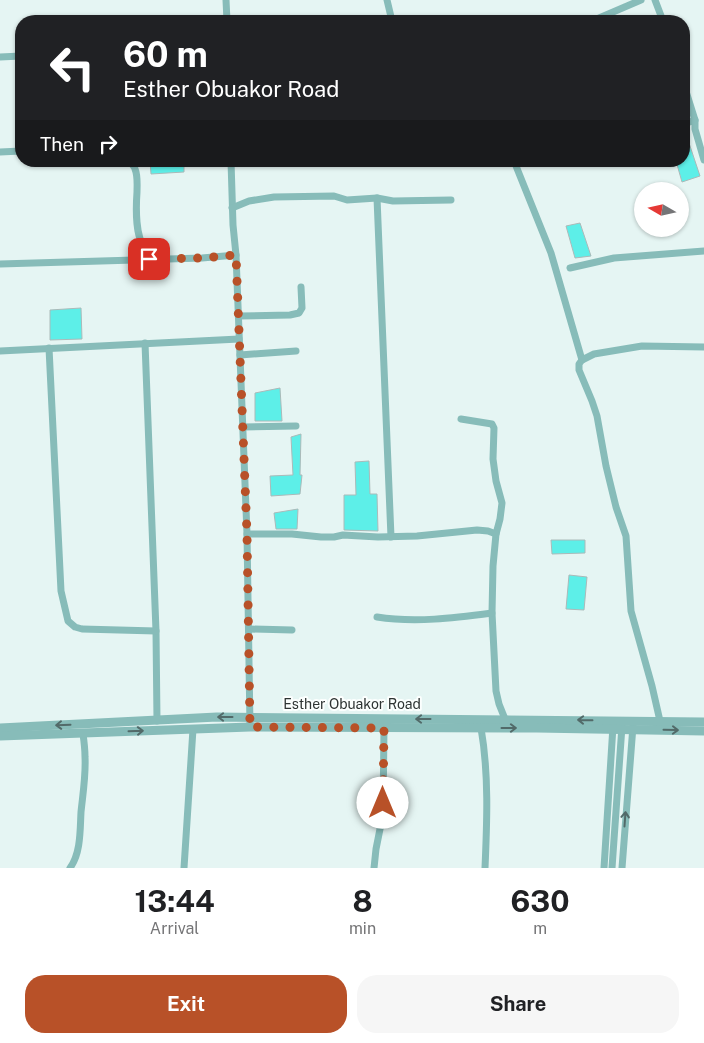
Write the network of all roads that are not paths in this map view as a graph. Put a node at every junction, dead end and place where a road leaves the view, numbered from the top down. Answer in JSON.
{"nodes":[{"id":1,"x":226,"y":0,"type":"edge"},
{"id":2,"x":386,"y":0,"type":"edge"},
{"id":3,"x":641,"y":0,"type":"edge"},
{"id":4,"x":655,"y":0,"type":"edge"},
{"id":5,"x":227,"y":15,"type":"edge"},
{"id":6,"x":390,"y":15,"type":"edge"},
{"id":7,"x":606,"y":15,"type":"edge"},
{"id":8,"x":661,"y":15,"type":"edge"},
{"id":9,"x":15,"y":56,"type":"edge"},
{"id":10,"x":0,"y":57,"type":"edge"},
{"id":11,"x":690,"y":104,"type":"edge"},
{"id":12,"x":695,"y":120,"type":"junction"},
{"id":13,"x":690,"y":122,"type":"edge"},
{"id":14,"x":15,"y":151,"type":"edge"},
{"id":15,"x":0,"y":152,"type":"edge"},
{"id":16,"x":704,"y":160,"type":"edge"},
{"id":17,"x":135,"y":167,"type":"edge"},
{"id":18,"x":231,"y":167,"type":"edge"},
{"id":19,"x":516,"y":167,"type":"edge"},
{"id":20,"x":377,"y":198,"type":"junction"},
{"id":21,"x":451,"y":200,"type":"dead end"},
{"id":22,"x":232,"y":208,"type":"junction"},
{"id":23,"x":704,"y":251,"type":"edge"},
{"id":24,"x":236,"y":255,"type":"junction"},
{"id":25,"x":166,"y":258,"type":"junction"},
{"id":26,"x":0,"y":264,"type":"edge"},
{"id":27,"x":570,"y":268,"type":"dead end"},
{"id":28,"x":301,"y":287,"type":"dead end"},
{"id":29,"x":239,"y":316,"type":"junction"},
{"id":30,"x":239,"y":339,"type":"junction"},
{"id":31,"x":145,"y":343,"type":"junction"},
{"id":32,"x":704,"y":347,"type":"edge"},
{"id":33,"x":49,"y":348,"type":"junction"},
{"id":34,"x":0,"y":351,"type":"edge"},
{"id":35,"x":296,"y":351,"type":"dead end"},
{"id":36,"x":240,"y":355,"type":"junction"},
{"id":37,"x":582,"y":360,"type":"junction"},
{"id":38,"x":461,"y":418,"type":"dead end"},
{"id":39,"x":296,"y":426,"type":"dead end"},
{"id":40,"x":243,"y":427,"type":"junction"},
{"id":41,"x":247,"y":534,"type":"junction"},
{"id":42,"x":496,"y":534,"type":"junction"},
{"id":43,"x":390,"y":537,"type":"junction"},
{"id":44,"x":492,"y":614,"type":"junction"},
{"id":45,"x":377,"y":617,"type":"dead end"},
{"id":46,"x":249,"y":629,"type":"junction"},
{"id":47,"x":292,"y":630,"type":"dead end"},
{"id":48,"x":156,"y":631,"type":"junction"},
{"id":49,"x":250,"y":718,"type":"junction"},
{"id":50,"x":505,"y":719,"type":"junction"},
{"id":51,"x":157,"y":720,"type":"junction"},
{"id":52,"x":660,"y":722,"type":"junction"},
{"id":53,"x":704,"y":722,"type":"edge"},
{"id":54,"x":613,"y":725,"type":"junction"},
{"id":55,"x":623,"y":725,"type":"junction"},
{"id":56,"x":633,"y":725,"type":"junction"},
{"id":57,"x":250,"y":727,"type":"junction"},
{"id":58,"x":0,"y":728,"type":"edge"},
{"id":59,"x":384,"y":728,"type":"junction"},
{"id":60,"x":481,"y":728,"type":"junction"},
{"id":61,"x":193,"y":729,"type":"junction"},
{"id":62,"x":704,"y":730,"type":"edge"},
{"id":63,"x":84,"y":734,"type":"junction"},
{"id":64,"x":0,"y":736,"type":"edge"},
{"id":65,"x":70,"y":868,"type":"edge"},
{"id":66,"x":184,"y":868,"type":"edge"},
{"id":67,"x":374,"y":868,"type":"edge"},
{"id":68,"x":486,"y":868,"type":"edge"},
{"id":69,"x":604,"y":868,"type":"edge"},
{"id":70,"x":612,"y":868,"type":"edge"},
{"id":71,"x":622,"y":868,"type":"edge"}],
"edges":[{"from":1,"to":5,"type":"street"},
{"from":2,"to":6,"type":"street"},
{"from":3,"to":7,"type":"street"},
{"from":4,"to":8,"type":"street"},
{"from":9,"to":10,"type":"street"},
{"from":11,"to":12,"type":"street"},
{"from":12,"to":13,"type":"street"},
{"from":12,"to":16,"type":"street"},
{"from":14,"to":15,"type":"street"},
{"from":17,"to":25,"type":"street"},
{"from":18,"to":22,"type":"street"},
{"from":19,"to":37,"type":"street"},
{"from":20,"to":21,"type":"street"},
{"from":20,"to":22,"type":"street"},
{"from":20,"to":43,"type":"street"},
{"from":22,"to":24,"type":"street"},
{"from":23,"to":27,"type":"street"},
{"from":24,"to":25,"type":"street"},
{"from":24,"to":29,"type":"street"},
{"from":25,"to":26,"type":"street"},
{"from":28,"to":29,"type":"street"},
{"from":29,"to":30,"type":"street"},
{"from":30,"to":31,"type":"street"},
{"from":30,"to":36,"type":"street"},
{"from":31,"to":33,"type":"street"},
{"from":31,"to":48,"type":"street"},
{"from":32,"to":37,"type":"street"},
{"from":33,"to":34,"type":"street"},
{"from":33,"to":48,"type":"street"},
{"from":35,"to":36,"type":"street"},
{"from":36,"to":40,"type":"street"},
{"from":37,"to":52,"type":"street"},
{"from":38,"to":42,"type":"street"},
{"from":39,"to":40,"type":"street"},
{"from":40,"to":41,"type":"street"},
{"from":41,"to":43,"type":"street"},
{"from":41,"to":46,"type":"street"},
{"from":42,"to":43,"type":"street"},
{"from":42,"to":44,"type":"street"},
{"from":44,"to":45,"type":"street"},
{"from":44,"to":50,"type":"street"},
{"from":46,"to":47,"type":"street"},
{"from":46,"to":49,"type":"street"},
{"from":48,"to":51,"type":"street"},
{"from":50,"to":49,"type":"street","name":"Esther Obuakor Road","one_way":true},
{"from":49,"to":51,"type":"street","name":"Esther Obuakor Road","one_way":true},
{"from":49,"to":57,"type":"street"},
{"from":54,"to":50,"type":"street","name":"Esther Obuakor Road","one_way":true},
{"from":51,"to":58,"type":"street","name":"Esther Obuakor Road","one_way":true},
{"from":52,"to":53,"type":"street","name":"Esther Obuakor Road"},
{"from":52,"to":56,"type":"street","name":"Esther Obuakor Road"},
{"from":54,"to":55,"type":"street","name":"Esther Obuakor Road"},
{"from":60,"to":54,"type":"street","name":"Esther Obuakor Road","one_way":true},
{"from":54,"to":69,"type":"street"},
{"from":55,"to":56,"type":"street","name":"Esther Obuakor Road"},
{"from":55,"to":70,"type":"street"},
{"from":56,"to":62,"type":"street","name":"Esther Obuakor Road","one_way":true},
{"from":71,"to":56,"type":"street","one_way":true},
{"from":57,"to":59,"type":"street","name":"Esther Obuakor Road"},
{"from":57,"to":61,"type":"street","name":"Esther Obuakor Road"},
{"from":59,"to":60,"type":"street","name":"Esther Obuakor Road"},
{"from":59,"to":67,"type":"street"},
{"from":60,"to":68,"type":"street"},
{"from":63,"to":61,"type":"street","name":"Esther Obuakor Road","one_way":true},
{"from":61,"to":66,"type":"street"},
{"from":63,"to":64,"type":"street","name":"Esther Obuakor Road"},
{"from":63,"to":65,"type":"street"}]}
